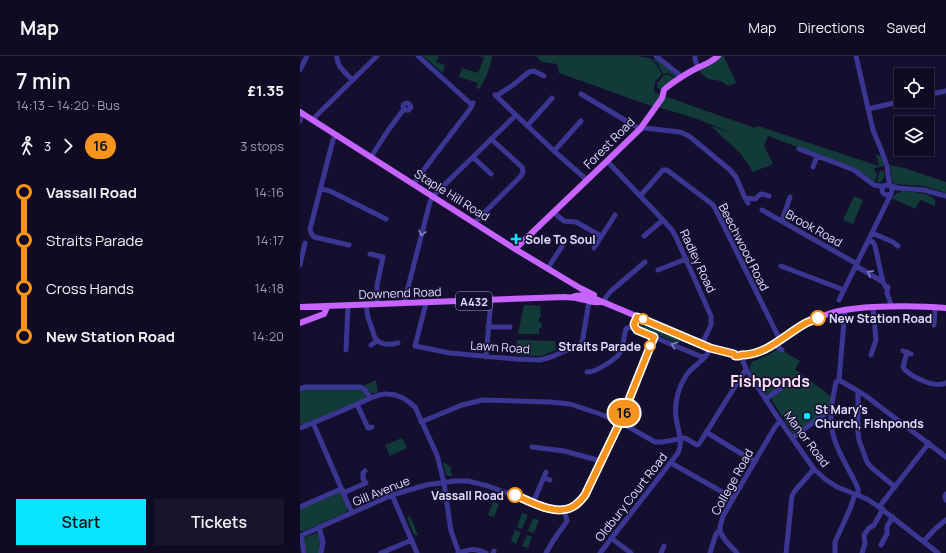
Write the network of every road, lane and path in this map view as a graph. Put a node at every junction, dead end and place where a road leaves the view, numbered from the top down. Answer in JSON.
{"nodes":[{"id":1,"x":307,"y":56,"type":"edge"},
{"id":2,"x":337,"y":56,"type":"edge"},
{"id":3,"x":377,"y":56,"type":"edge"},
{"id":4,"x":418,"y":56,"type":"edge"},
{"id":5,"x":656,"y":56,"type":"edge"},
{"id":6,"x":695,"y":56,"type":"edge"},
{"id":7,"x":718,"y":56,"type":"edge"},
{"id":8,"x":856,"y":56,"type":"edge"},
{"id":9,"x":698,"y":67,"type":"junction"},
{"id":10,"x":300,"y":70,"type":"edge"},
{"id":11,"x":544,"y":76,"type":"dead end"},
{"id":12,"x":682,"y":77,"type":"junction"},
{"id":13,"x":352,"y":80,"type":"junction"},
{"id":14,"x":946,"y":91,"type":"edge"},
{"id":15,"x":581,"y":94,"type":"dead end"},
{"id":16,"x":934,"y":94,"type":"edge"},
{"id":17,"x":552,"y":98,"type":"dead end"},
{"id":18,"x":894,"y":103,"type":"edge"},
{"id":19,"x":404,"y":109,"type":"dead end"},
{"id":20,"x":868,"y":109,"type":"junction"},
{"id":21,"x":301,"y":112,"type":"edge"},
{"id":22,"x":516,"y":115,"type":"junction"},
{"id":23,"x":312,"y":120,"type":"junction"},
{"id":24,"x":300,"y":121,"type":"edge"},
{"id":25,"x":581,"y":121,"type":"dead end"},
{"id":26,"x":527,"y":126,"type":"junction"},
{"id":27,"x":640,"y":129,"type":"junction"},
{"id":28,"x":336,"y":135,"type":"junction"},
{"id":29,"x":491,"y":139,"type":"junction"},
{"id":30,"x":799,"y":150,"type":"dead end"},
{"id":31,"x":554,"y":151,"type":"junction"},
{"id":32,"x":817,"y":156,"type":"junction"},
{"id":33,"x":370,"y":157,"type":"junction"},
{"id":34,"x":473,"y":157,"type":"junction"},
{"id":35,"x":607,"y":161,"type":"junction"},
{"id":36,"x":813,"y":167,"type":"dead end"},
{"id":37,"x":491,"y":174,"type":"dead end"},
{"id":38,"x":888,"y":174,"type":"junction"},
{"id":39,"x":864,"y":178,"type":"junction"},
{"id":40,"x":587,"y":180,"type":"junction"},
{"id":41,"x":413,"y":184,"type":"junction"},
{"id":42,"x":884,"y":186,"type":"junction"},
{"id":43,"x":320,"y":189,"type":"junction"},
{"id":44,"x":891,"y":189,"type":"junction"},
{"id":45,"x":883,"y":192,"type":"junction"},
{"id":46,"x":433,"y":196,"type":"junction"},
{"id":47,"x":640,"y":196,"type":"junction"},
{"id":48,"x":769,"y":196,"type":"dead end"},
{"id":49,"x":946,"y":196,"type":"edge"},
{"id":50,"x":790,"y":197,"type":"dead end"},
{"id":51,"x":883,"y":209,"type":"junction"},
{"id":52,"x":762,"y":210,"type":"dead end"},
{"id":53,"x":553,"y":212,"type":"junction"},
{"id":54,"x":615,"y":215,"type":"dead end"},
{"id":55,"x":386,"y":219,"type":"dead end"},
{"id":56,"x":663,"y":220,"type":"junction"},
{"id":57,"x":782,"y":221,"type":"junction"},
{"id":58,"x":474,"y":223,"type":"junction"},
{"id":59,"x":872,"y":233,"type":"junction"},
{"id":60,"x":601,"y":236,"type":"junction"},
{"id":61,"x":644,"y":236,"type":"dead end"},
{"id":62,"x":869,"y":240,"type":"junction"},
{"id":63,"x":305,"y":243,"type":"dead end"},
{"id":64,"x":564,"y":243,"type":"dead end"},
{"id":65,"x":349,"y":245,"type":"dead end"},
{"id":66,"x":898,"y":246,"type":"dead end"},
{"id":67,"x":515,"y":248,"type":"junction"},
{"id":68,"x":594,"y":248,"type":"dead end"},
{"id":69,"x":370,"y":254,"type":"dead end"},
{"id":70,"x":686,"y":259,"type":"junction"},
{"id":71,"x":645,"y":262,"type":"dead end"},
{"id":72,"x":300,"y":265,"type":"edge"},
{"id":73,"x":856,"y":265,"type":"junction"},
{"id":74,"x":781,"y":266,"type":"dead end"},
{"id":75,"x":548,"y":268,"type":"junction"},
{"id":76,"x":658,"y":270,"type":"dead end"},
{"id":77,"x":883,"y":282,"type":"junction"},
{"id":78,"x":580,"y":288,"type":"junction"},
{"id":79,"x":844,"y":290,"type":"junction"},
{"id":80,"x":588,"y":298,"type":"junction"},
{"id":81,"x":491,"y":300,"type":"junction"},
{"id":82,"x":839,"y":300,"type":"dead end"},
{"id":83,"x":602,"y":301,"type":"junction"},
{"id":84,"x":404,"y":303,"type":"junction"},
{"id":85,"x":426,"y":303,"type":"junction"},
{"id":86,"x":377,"y":304,"type":"junction"},
{"id":87,"x":366,"y":305,"type":"junction"},
{"id":88,"x":327,"y":306,"type":"junction"},
{"id":89,"x":348,"y":306,"type":"junction"},
{"id":90,"x":300,"y":307,"type":"edge"},
{"id":91,"x":873,"y":307,"type":"junction"},
{"id":92,"x":892,"y":307,"type":"junction"},
{"id":93,"x":935,"y":308,"type":"junction"},
{"id":94,"x":946,"y":308,"type":"edge"},
{"id":95,"x":845,"y":310,"type":"junction"},
{"id":96,"x":637,"y":317,"type":"junction"},
{"id":97,"x":300,"y":323,"type":"edge"},
{"id":98,"x":934,"y":325,"type":"dead end"},
{"id":99,"x":488,"y":327,"type":"junction"},
{"id":100,"x":510,"y":327,"type":"dead end"},
{"id":101,"x":635,"y":327,"type":"junction"},
{"id":102,"x":654,"y":337,"type":"junction"},
{"id":103,"x":377,"y":341,"type":"junction"},
{"id":104,"x":777,"y":342,"type":"junction"},
{"id":105,"x":702,"y":344,"type":"junction"},
{"id":106,"x":371,"y":345,"type":"dead end"},
{"id":107,"x":395,"y":346,"type":"dead end"},
{"id":108,"x":710,"y":348,"type":"junction"},
{"id":109,"x":346,"y":350,"type":"dead end"},
{"id":110,"x":782,"y":350,"type":"dead end"},
{"id":111,"x":907,"y":352,"type":"dead end"},
{"id":112,"x":694,"y":353,"type":"junction"},
{"id":113,"x":742,"y":355,"type":"junction"},
{"id":114,"x":870,"y":355,"type":"dead end"},
{"id":115,"x":706,"y":356,"type":"junction"},
{"id":116,"x":486,"y":357,"type":"junction"},
{"id":117,"x":696,"y":364,"type":"junction"},
{"id":118,"x":746,"y":369,"type":"junction"},
{"id":119,"x":587,"y":372,"type":"dead end"},
{"id":120,"x":839,"y":380,"type":"junction"},
{"id":121,"x":946,"y":383,"type":"edge"},
{"id":122,"x":300,"y":389,"type":"edge"},
{"id":123,"x":780,"y":389,"type":"dead end"},
{"id":124,"x":858,"y":391,"type":"junction"},
{"id":125,"x":370,"y":398,"type":"junction"},
{"id":126,"x":766,"y":399,"type":"junction"},
{"id":127,"x":357,"y":404,"type":"junction"},
{"id":128,"x":832,"y":409,"type":"junction"},
{"id":129,"x":780,"y":421,"type":"junction"},
{"id":130,"x":422,"y":422,"type":"junction"},
{"id":131,"x":620,"y":422,"type":"junction"},
{"id":132,"x":313,"y":423,"type":"junction"},
{"id":133,"x":300,"y":428,"type":"edge"},
{"id":134,"x":368,"y":428,"type":"dead end"},
{"id":135,"x":706,"y":432,"type":"junction"},
{"id":136,"x":792,"y":438,"type":"junction"},
{"id":137,"x":680,"y":439,"type":"junction"},
{"id":138,"x":929,"y":443,"type":"junction"},
{"id":139,"x":532,"y":447,"type":"dead end"},
{"id":140,"x":946,"y":457,"type":"edge"},
{"id":141,"x":601,"y":461,"type":"junction"},
{"id":142,"x":755,"y":462,"type":"junction"},
{"id":143,"x":670,"y":463,"type":"junction"},
{"id":144,"x":814,"y":469,"type":"junction"},
{"id":145,"x":365,"y":471,"type":"dead end"},
{"id":146,"x":550,"y":480,"type":"dead end"},
{"id":147,"x":444,"y":483,"type":"junction"},
{"id":148,"x":894,"y":487,"type":"junction"},
{"id":149,"x":342,"y":491,"type":"junction"},
{"id":150,"x":946,"y":494,"type":"edge"},
{"id":151,"x":392,"y":495,"type":"junction"},
{"id":152,"x":856,"y":495,"type":"junction"},
{"id":153,"x":733,"y":498,"type":"junction"},
{"id":154,"x":946,"y":500,"type":"edge"},
{"id":155,"x":533,"y":503,"type":"junction"},
{"id":156,"x":300,"y":507,"type":"edge"},
{"id":157,"x":881,"y":508,"type":"junction"},
{"id":158,"x":564,"y":510,"type":"junction"},
{"id":159,"x":352,"y":513,"type":"junction"},
{"id":160,"x":892,"y":517,"type":"junction"},
{"id":161,"x":946,"y":520,"type":"edge"},
{"id":162,"x":320,"y":527,"type":"junction"},
{"id":163,"x":720,"y":530,"type":"junction"},
{"id":164,"x":300,"y":536,"type":"edge"},
{"id":165,"x":611,"y":538,"type":"junction"},
{"id":166,"x":412,"y":540,"type":"junction"},
{"id":167,"x":924,"y":541,"type":"junction"},
{"id":168,"x":881,"y":545,"type":"dead end"},
{"id":169,"x":664,"y":546,"type":"dead end"},
{"id":170,"x":461,"y":552,"type":"edge"},
{"id":171,"x":304,"y":553,"type":"edge"},
{"id":172,"x":321,"y":553,"type":"edge"},
{"id":173,"x":381,"y":553,"type":"edge"},
{"id":174,"x":418,"y":553,"type":"edge"},
{"id":175,"x":486,"y":553,"type":"edge"},
{"id":176,"x":546,"y":553,"type":"edge"},
{"id":177,"x":600,"y":553,"type":"edge"},
{"id":178,"x":631,"y":553,"type":"edge"},
{"id":179,"x":661,"y":553,"type":"edge"},
{"id":180,"x":710,"y":553,"type":"edge"},
{"id":181,"x":737,"y":553,"type":"edge"},
{"id":182,"x":786,"y":553,"type":"edge"},
{"id":183,"x":835,"y":553,"type":"edge"},
{"id":184,"x":862,"y":553,"type":"edge"},
{"id":185,"x":938,"y":553,"type":"edge"}],
"edges":[{"from":1,"to":10,"type":"street"},
{"from":2,"to":13,"type":"street"},
{"from":3,"to":13,"type":"street"},
{"from":4,"to":41,"type":"street"},
{"from":5,"to":12,"type":"street"},
{"from":6,"to":9,"type":"street"},
{"from":7,"to":9,"type":"main road","name":"Forest Road"},
{"from":8,"to":20,"type":"street"},
{"from":9,"to":12,"type":"main road","name":"Forest Road"},
{"from":11,"to":22,"type":"street"},
{"from":12,"to":27,"type":"main road","name":"Forest Road"},
{"from":13,"to":23,"type":"street"},
{"from":14,"to":16,"type":"street"},
{"from":15,"to":27,"type":"street"},
{"from":17,"to":26,"type":"street"},
{"from":18,"to":20,"type":"street"},
{"from":19,"to":33,"type":"street"},
{"from":20,"to":38,"type":"street"},
{"from":21,"to":23,"type":"main road","name":"Staple Hill Road"},
{"from":21,"to":24,"type":"street"},
{"from":22,"to":26,"type":"street"},
{"from":22,"to":29,"type":"street"},
{"from":23,"to":28,"type":"main road","name":"Staple Hill Road"},
{"from":25,"to":31,"type":"street"},
{"from":26,"to":31,"type":"street"},
{"from":27,"to":35,"type":"main road","name":"Forest Road"},
{"from":27,"to":48,"type":"street"},
{"from":28,"to":33,"type":"main road","name":"Staple Hill Road"},
{"from":28,"to":43,"type":"street"},
{"from":29,"to":34,"type":"street"},
{"from":29,"to":58,"type":"street"},
{"from":30,"to":32,"type":"street"},
{"from":31,"to":40,"type":"street"},
{"from":32,"to":36,"type":"street"},
{"from":32,"to":39,"type":"street"},
{"from":33,"to":41,"type":"main road","name":"Staple Hill Road"},
{"from":34,"to":37,"type":"street"},
{"from":34,"to":46,"type":"street"},
{"from":35,"to":40,"type":"main road","name":"Forest Road"},
{"from":35,"to":47,"type":"street","name":"Radley Road"},
{"from":38,"to":42,"type":"street"},
{"from":38,"to":44,"type":"street"},
{"from":39,"to":42,"type":"street"},
{"from":39,"to":45,"type":"street"},
{"from":40,"to":53,"type":"main road","name":"Forest Road"},
{"from":41,"to":46,"type":"main road","name":"Staple Hill Road"},
{"from":42,"to":44,"type":"street"},
{"from":42,"to":45,"type":"street"},
{"from":43,"to":55,"type":"street"},
{"from":43,"to":65,"type":"street"},
{"from":44,"to":45,"type":"street"},
{"from":44,"to":49,"type":"street"},
{"from":44,"to":51,"type":"street"},
{"from":45,"to":51,"type":"street"},
{"from":46,"to":58,"type":"main road","name":"Staple Hill Road"},
{"from":46,"to":84,"type":"street","one_way":true},
{"from":47,"to":56,"type":"street","name":"Radley Road"},
{"from":47,"to":104,"type":"street","name":"Beechwood Road"},
{"from":50,"to":57,"type":"street"},
{"from":51,"to":59,"type":"street"},
{"from":52,"to":57,"type":"street","name":"Brook Road"},
{"from":53,"to":60,"type":"street"},
{"from":53,"to":67,"type":"main road","name":"Forest Road"},
{"from":54,"to":60,"type":"street"},
{"from":56,"to":61,"type":"street"},
{"from":56,"to":70,"type":"street","name":"Radley Road"},
{"from":57,"to":73,"type":"street","name":"Brook Road"},
{"from":58,"to":67,"type":"main road","name":"Staple Hill Road"},
{"from":59,"to":62,"type":"street"},
{"from":59,"to":66,"type":"street"},
{"from":60,"to":68,"type":"street"},
{"from":62,"to":73,"type":"street"},
{"from":62,"to":77,"type":"street"},
{"from":63,"to":72,"type":"street"},
{"from":64,"to":75,"type":"street"},
{"from":67,"to":75,"type":"main road","name":"Staple Hill Road"},
{"from":69,"to":86,"type":"street"},
{"from":70,"to":76,"type":"street"},
{"from":70,"to":105,"type":"street","name":"Radley Road"},
{"from":71,"to":83,"type":"street"},
{"from":77,"to":73,"type":"street","name":"Brook Road","one_way":true},
{"from":73,"to":79,"type":"street"},
{"from":74,"to":79,"type":"street"},
{"from":75,"to":78,"type":"main road","name":"Staple Hill Road"},
{"from":77,"to":92,"type":"street"},
{"from":78,"to":80,"type":"main road","name":"Staple Hill Road"},
{"from":78,"to":83,"type":"main road","name":"Staple Hill Road"},
{"from":79,"to":82,"type":"street"},
{"from":80,"to":81,"type":"main road","name":"Downend Road","number":"A432"},
{"from":80,"to":83,"type":"main road","number":"A432"},
{"from":80,"to":116,"type":"street","name":"Lawn Road"},
{"from":81,"to":85,"type":"main road","name":"Downend Road","number":"A432"},
{"from":81,"to":99,"type":"street"},
{"from":83,"to":96,"type":"main road","number":"A432"},
{"from":84,"to":85,"type":"main road","name":"Downend Road","number":"A432"},
{"from":84,"to":86,"type":"main road","name":"Downend Road","number":"A432"},
{"from":85,"to":116,"type":"street","name":"Lawn Road"},
{"from":86,"to":87,"type":"main road","name":"Downend Road","number":"A432"},
{"from":87,"to":89,"type":"main road","name":"Downend Road","number":"A432"},
{"from":87,"to":103,"type":"street"},
{"from":88,"to":89,"type":"main road","name":"Downend Road","number":"A432"},
{"from":88,"to":90,"type":"main road","name":"Downend Road","number":"A432"},
{"from":88,"to":97,"type":"main road"},
{"from":89,"to":109,"type":"street"},
{"from":91,"to":92,"type":"main road","number":"A432"},
{"from":91,"to":95,"type":"main road","number":"A432"},
{"from":91,"to":114,"type":"street"},
{"from":92,"to":93,"type":"main road","number":"A432"},
{"from":93,"to":94,"type":"main road","number":"A432"},
{"from":93,"to":98,"type":"street"},
{"from":95,"to":104,"type":"main road","number":"A432"},
{"from":95,"to":120,"type":"street"},
{"from":96,"to":101,"type":"street"},
{"from":96,"to":105,"type":"main road","number":"A432"},
{"from":99,"to":100,"type":"street"},
{"from":99,"to":116,"type":"street"},
{"from":101,"to":102,"type":"street"},
{"from":101,"to":119,"type":"street"},
{"from":112,"to":102,"type":"street","one_way":true},
{"from":102,"to":131,"type":"street"},
{"from":103,"to":106,"type":"street"},
{"from":103,"to":107,"type":"street"},
{"from":104,"to":110,"type":"street"},
{"from":104,"to":113,"type":"main road","number":"A432"},
{"from":105,"to":108,"type":"main road","number":"A432"},
{"from":108,"to":113,"type":"main road","number":"A432"},
{"from":108,"to":115,"type":"street"},
{"from":111,"to":121,"type":"street"},
{"from":112,"to":115,"type":"street"},
{"from":112,"to":117,"type":"street"},
{"from":113,"to":118,"type":"street","name":"Manor Road"},
{"from":115,"to":117,"type":"street","name":"Oldbury Court Road"},
{"from":117,"to":137,"type":"street","name":"Oldbury Court Road"},
{"from":118,"to":126,"type":"street","name":"Manor Road"},
{"from":118,"to":135,"type":"street"},
{"from":120,"to":124,"type":"street"},
{"from":120,"to":128,"type":"street"},
{"from":122,"to":125,"type":"street"},
{"from":123,"to":126,"type":"street"},
{"from":124,"to":138,"type":"street"},
{"from":124,"to":148,"type":"street"},
{"from":125,"to":127,"type":"street"},
{"from":125,"to":130,"type":"street"},
{"from":126,"to":129,"type":"street","name":"Manor Road"},
{"from":127,"to":132,"type":"street"},
{"from":127,"to":134,"type":"street"},
{"from":128,"to":136,"type":"street"},
{"from":128,"to":152,"type":"street"},
{"from":129,"to":136,"type":"street","name":"Manor Road"},
{"from":129,"to":142,"type":"street","name":"College Road"},
{"from":130,"to":131,"type":"street"},
{"from":130,"to":147,"type":"street"},
{"from":131,"to":137,"type":"street"},
{"from":131,"to":141,"type":"street"},
{"from":132,"to":133,"type":"street"},
{"from":132,"to":149,"type":"street"},
{"from":135,"to":137,"type":"street"},
{"from":135,"to":142,"type":"street"},
{"from":136,"to":144,"type":"street","name":"Manor Road"},
{"from":137,"to":143,"type":"street","name":"Oldbury Court Road"},
{"from":138,"to":140,"type":"street"},
{"from":138,"to":148,"type":"street"},
{"from":139,"to":141,"type":"street"},
{"from":141,"to":158,"type":"street"},
{"from":142,"to":153,"type":"street","name":"College Road"},
{"from":143,"to":153,"type":"street"},
{"from":143,"to":165,"type":"street","name":"Oldbury Court Road"},
{"from":144,"to":152,"type":"street","name":"Manor Road"},
{"from":144,"to":182,"type":"street"},
{"from":145,"to":149,"type":"street"},
{"from":146,"to":155,"type":"street"},
{"from":147,"to":151,"type":"street","name":"Gill Avenue"},
{"from":147,"to":155,"type":"street","name":"Gill Avenue"},
{"from":147,"to":170,"type":"street"},
{"from":148,"to":157,"type":"street"},
{"from":149,"to":156,"type":"street"},
{"from":149,"to":159,"type":"street"},
{"from":150,"to":154,"type":"street"},
{"from":151,"to":159,"type":"street","name":"Gill Avenue"},
{"from":151,"to":166,"type":"street"},
{"from":152,"to":157,"type":"street","name":"Manor Road"},
{"from":152,"to":183,"type":"street"},
{"from":153,"to":163,"type":"street","name":"College Road"},
{"from":155,"to":158,"type":"street","name":"Gill Avenue"},
{"from":157,"to":160,"type":"street","name":"Manor Road"},
{"from":157,"to":184,"type":"street"},
{"from":158,"to":176,"type":"street"},
{"from":159,"to":162,"type":"street","name":"Gill Avenue"},
{"from":160,"to":167,"type":"street","name":"Manor Road"},
{"from":160,"to":168,"type":"street"},
{"from":161,"to":167,"type":"street"},
{"from":162,"to":164,"type":"street","name":"Gill Avenue"},
{"from":162,"to":172,"type":"street"},
{"from":163,"to":180,"type":"street"},
{"from":163,"to":181,"type":"street","name":"College Road"},
{"from":164,"to":171,"type":"street"},
{"from":165,"to":177,"type":"street","name":"Oldbury Court Road"},
{"from":165,"to":178,"type":"street"},
{"from":166,"to":173,"type":"street"},
{"from":166,"to":174,"type":"street"},
{"from":167,"to":185,"type":"street","name":"Manor Road"},
{"from":169,"to":179,"type":"street"},
{"from":170,"to":175,"type":"street"}]}
